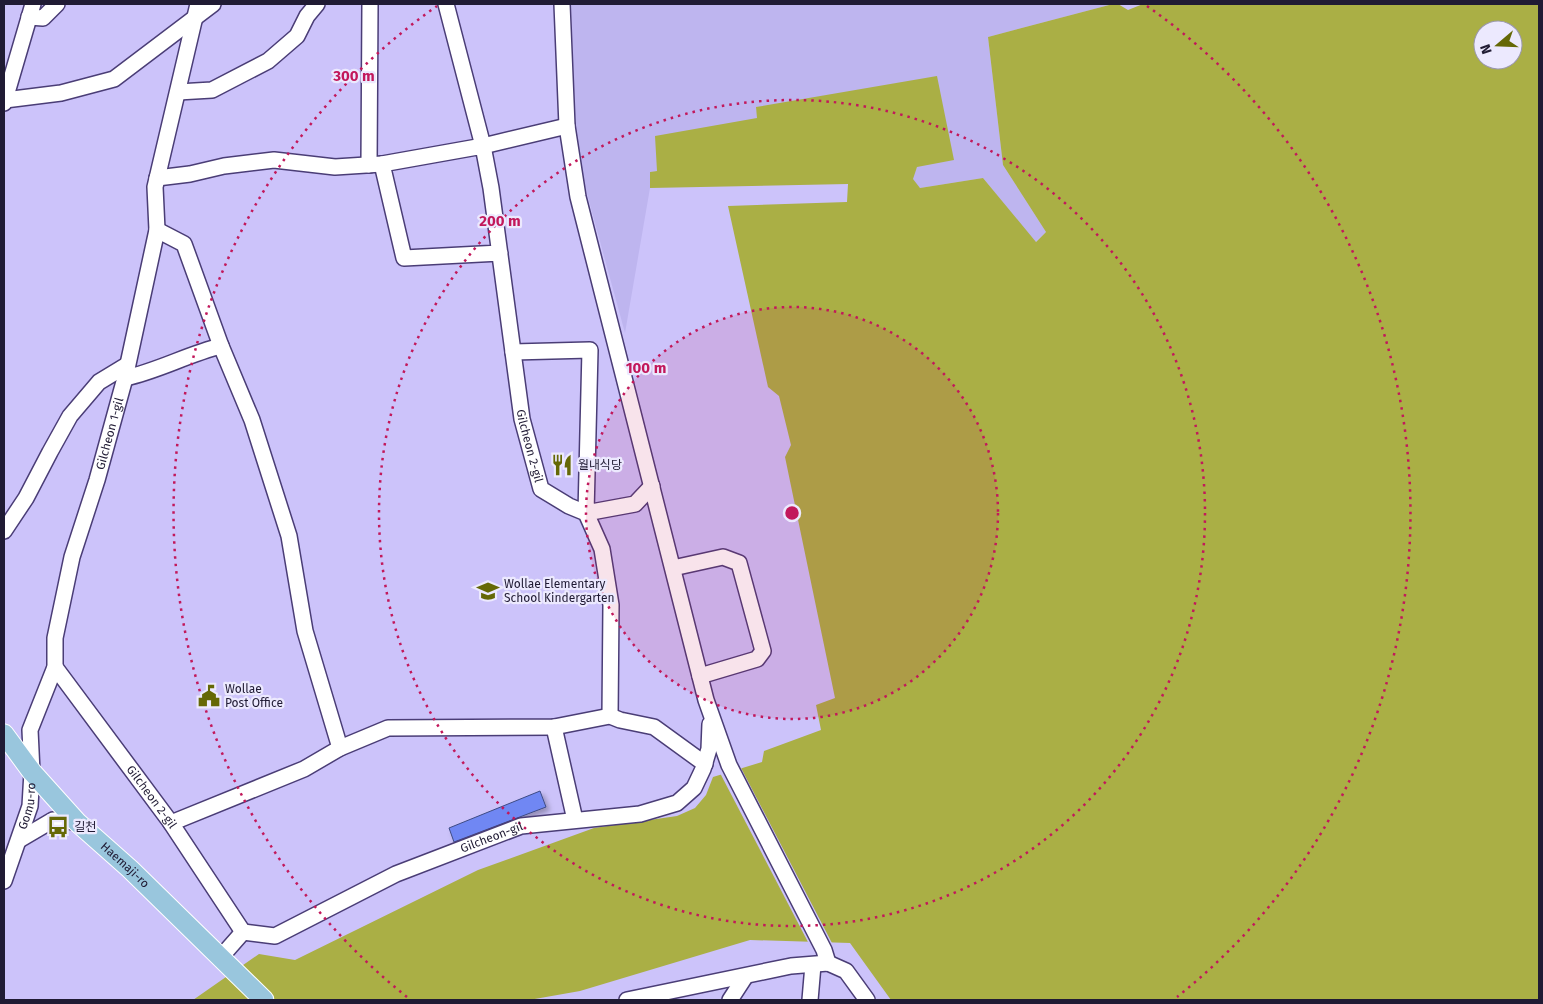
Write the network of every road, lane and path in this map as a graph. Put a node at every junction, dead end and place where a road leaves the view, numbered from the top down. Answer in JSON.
{"nodes":[{"id":1,"x":58,"y":4,"type":"edge"},
{"id":2,"x":198,"y":4,"type":"edge"},
{"id":3,"x":213,"y":4,"type":"edge"},
{"id":4,"x":318,"y":4,"type":"edge"},
{"id":5,"x":370,"y":4,"type":"edge"},
{"id":6,"x":446,"y":4,"type":"edge"},
{"id":7,"x":562,"y":4,"type":"edge"},
{"id":8,"x":31,"y":10,"type":"edge"},
{"id":9,"x":193,"y":21,"type":"junction"},
{"id":10,"x":178,"y":92,"type":"junction"},
{"id":11,"x":4,"y":102,"type":"edge"},
{"id":12,"x":567,"y":126,"type":"junction"},
{"id":13,"x":483,"y":146,"type":"junction"},
{"id":14,"x":375,"y":165,"type":"junction"},
{"id":15,"x":157,"y":178,"type":"junction"},
{"id":16,"x":158,"y":230,"type":"junction"},
{"id":17,"x":500,"y":253,"type":"junction"},
{"id":18,"x":221,"y":346,"type":"junction"},
{"id":19,"x":513,"y":352,"type":"junction"},
{"id":20,"x":126,"y":372,"type":"junction"},
{"id":21,"x":652,"y":486,"type":"junction"},
{"id":22,"x":586,"y":513,"type":"junction"},
{"id":23,"x":4,"y":531,"type":"edge"},
{"id":24,"x":673,"y":568,"type":"junction"},
{"id":25,"x":54,"y":667,"type":"junction"},
{"id":26,"x":700,"y":676,"type":"junction"},
{"id":27,"x":706,"y":700,"type":"junction"},
{"id":28,"x":610,"y":716,"type":"junction"},
{"id":29,"x":554,"y":727,"type":"junction"},
{"id":30,"x":4,"y":734,"type":"edge"},
{"id":31,"x":340,"y":748,"type":"junction"},
{"id":32,"x":704,"y":764,"type":"junction"},
{"id":33,"x":32,"y":772,"type":"junction"},
{"id":34,"x":575,"y":820,"type":"junction"},
{"id":35,"x":77,"y":822,"type":"junction"},
{"id":36,"x":171,"y":824,"type":"junction"},
{"id":37,"x":19,"y":840,"type":"junction"},
{"id":38,"x":4,"y":881,"type":"edge"},
{"id":39,"x":243,"y":932,"type":"junction"},
{"id":40,"x":822,"y":959,"type":"junction"},
{"id":41,"x":226,"y":963,"type":"junction"},
{"id":42,"x":745,"y":977,"type":"junction"},
{"id":43,"x":264,"y":1000,"type":"edge"},
{"id":44,"x":627,"y":1000,"type":"edge"},
{"id":45,"x":730,"y":1000,"type":"edge"},
{"id":46,"x":810,"y":1000,"type":"edge"},
{"id":47,"x":867,"y":1000,"type":"edge"}],
"edges":[{"from":1,"to":8,"type":"street"},
{"from":2,"to":9,"type":"street","name":"Gilcheon 1-gil"},
{"from":3,"to":9,"type":"street"},
{"from":4,"to":10,"type":"street"},
{"from":5,"to":14,"type":"street"},
{"from":6,"to":13,"type":"street","name":"Gilcheon 2-gil"},
{"from":7,"to":12,"type":"street"},
{"from":8,"to":11,"type":"street"},
{"from":9,"to":10,"type":"street","name":"Gilcheon 1-gil"},
{"from":9,"to":11,"type":"street"},
{"from":10,"to":15,"type":"street","name":"Gilcheon 1-gil"},
{"from":12,"to":13,"type":"street"},
{"from":12,"to":21,"type":"street"},
{"from":13,"to":14,"type":"street"},
{"from":13,"to":17,"type":"street","name":"Gilcheon 2-gil"},
{"from":14,"to":15,"type":"street"},
{"from":14,"to":17,"type":"street"},
{"from":15,"to":16,"type":"street","name":"Gilcheon 1-gil"},
{"from":16,"to":18,"type":"street"},
{"from":16,"to":20,"type":"street","name":"Gilcheon 1-gil"},
{"from":17,"to":19,"type":"street","name":"Gilcheon 2-gil"},
{"from":18,"to":20,"type":"street"},
{"from":18,"to":31,"type":"street"},
{"from":19,"to":22,"type":"street","name":"Gilcheon 2-gil"},
{"from":19,"to":22,"type":"street"},
{"from":20,"to":23,"type":"street"},
{"from":20,"to":25,"type":"street","name":"Gilcheon 1-gil"},
{"from":21,"to":22,"type":"street"},
{"from":21,"to":24,"type":"street"},
{"from":22,"to":28,"type":"street"},
{"from":24,"to":26,"type":"street"},
{"from":24,"to":26,"type":"street"},
{"from":25,"to":33,"type":"street","name":"Gilcheon 1-gil"},
{"from":25,"to":36,"type":"street","name":"Gilcheon 2-gil"},
{"from":26,"to":27,"type":"street"},
{"from":27,"to":32,"type":"street","name":"Gilcheon-gil"},
{"from":27,"to":40,"type":"street"},
{"from":28,"to":29,"type":"street"},
{"from":28,"to":32,"type":"street"},
{"from":29,"to":31,"type":"street"},
{"from":29,"to":34,"type":"street"},
{"from":30,"to":33,"type":"main road","name":"Haemaji-ro"},
{"from":31,"to":36,"type":"street"},
{"from":32,"to":34,"type":"street","name":"Gilcheon-gil"},
{"from":33,"to":35,"type":"main road","name":"Haemaji-ro"},
{"from":33,"to":37,"type":"street","name":"Gomu-ro"},
{"from":34,"to":39,"type":"street","name":"Gilcheon-gil"},
{"from":35,"to":37,"type":"street"},
{"from":35,"to":41,"type":"main road","name":"Haemaji-ro"},
{"from":36,"to":39,"type":"street","name":"Gilcheon 2-gil"},
{"from":37,"to":38,"type":"street","name":"Gomu-ro"},
{"from":39,"to":41,"type":"street"},
{"from":40,"to":42,"type":"street"},
{"from":40,"to":46,"type":"street"},
{"from":40,"to":47,"type":"street"},
{"from":41,"to":43,"type":"main road","name":"Haemaji-ro"},
{"from":42,"to":44,"type":"street"},
{"from":42,"to":45,"type":"street"}]}
